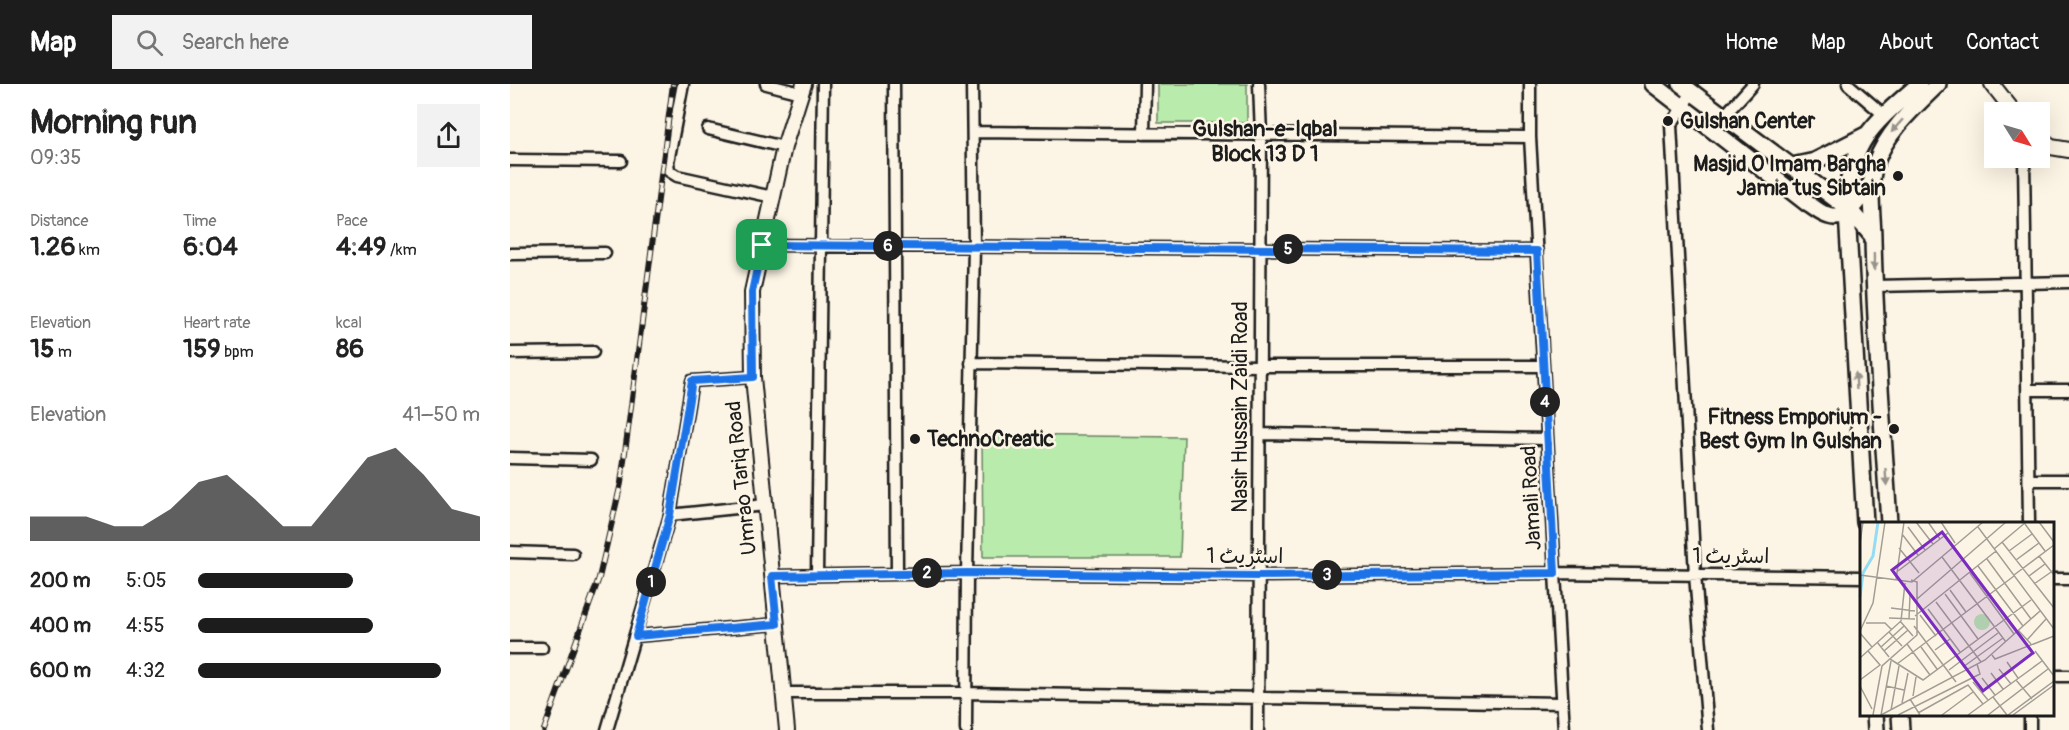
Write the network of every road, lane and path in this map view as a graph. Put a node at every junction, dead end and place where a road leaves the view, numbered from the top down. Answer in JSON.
{"nodes":[{"id":1,"x":683,"y":84,"type":"edge"},
{"id":2,"x":766,"y":84,"type":"edge"},
{"id":3,"x":823,"y":84,"type":"edge"},
{"id":4,"x":894,"y":84,"type":"edge"},
{"id":5,"x":972,"y":84,"type":"edge"},
{"id":6,"x":1145,"y":84,"type":"edge"},
{"id":7,"x":1259,"y":84,"type":"edge"},
{"id":8,"x":1530,"y":84,"type":"edge"},
{"id":9,"x":1653,"y":84,"type":"edge"},
{"id":10,"x":1753,"y":84,"type":"edge"},
{"id":11,"x":1848,"y":84,"type":"edge"},
{"id":12,"x":1919,"y":84,"type":"edge"},
{"id":13,"x":1938,"y":84,"type":"edge"},
{"id":14,"x":1992,"y":84,"type":"edge"},
{"id":15,"x":1686,"y":88,"type":"edge"},
{"id":16,"x":802,"y":89,"type":"edge"},
{"id":17,"x":2006,"y":102,"type":"edge"},
{"id":18,"x":1683,"y":107,"type":"junction"},
{"id":19,"x":1884,"y":115,"type":"junction"},
{"id":20,"x":1724,"y":116,"type":"junction"},
{"id":21,"x":708,"y":129,"type":"dead end"},
{"id":22,"x":973,"y":132,"type":"junction"},
{"id":23,"x":1144,"y":134,"type":"junction"},
{"id":24,"x":1262,"y":135,"type":"junction"},
{"id":25,"x":1866,"y":135,"type":"junction"},
{"id":26,"x":1530,"y":137,"type":"junction"},
{"id":27,"x":2050,"y":146,"type":"edge"},
{"id":28,"x":784,"y":147,"type":"junction"},
{"id":29,"x":2069,"y":150,"type":"edge"},
{"id":30,"x":510,"y":160,"type":"edge"},
{"id":31,"x":621,"y":161,"type":"dead end"},
{"id":32,"x":1792,"y":166,"type":"junction"},
{"id":33,"x":2024,"y":168,"type":"edge"},
{"id":34,"x":1872,"y":182,"type":"junction"},
{"id":35,"x":773,"y":198,"type":"junction"},
{"id":36,"x":1847,"y":210,"type":"junction"},
{"id":37,"x":1873,"y":237,"type":"junction"},
{"id":38,"x":762,"y":245,"type":"junction"},
{"id":39,"x":822,"y":246,"type":"junction"},
{"id":40,"x":894,"y":246,"type":"junction"},
{"id":41,"x":974,"y":247,"type":"junction"},
{"id":42,"x":1261,"y":249,"type":"junction"},
{"id":43,"x":1537,"y":251,"type":"junction"},
{"id":44,"x":605,"y":253,"type":"dead end"},
{"id":45,"x":510,"y":254,"type":"edge"},
{"id":46,"x":2069,"y":282,"type":"edge"},
{"id":47,"x":2026,"y":284,"type":"junction"},
{"id":48,"x":1874,"y":286,"type":"junction"},
{"id":49,"x":593,"y":352,"type":"dead end"},
{"id":50,"x":510,"y":353,"type":"edge"},
{"id":51,"x":971,"y":363,"type":"junction"},
{"id":52,"x":1260,"y":366,"type":"junction"},
{"id":53,"x":1543,"y":366,"type":"junction"},
{"id":54,"x":753,"y":377,"type":"junction"},
{"id":55,"x":2028,"y":390,"type":"junction"},
{"id":56,"x":2069,"y":390,"type":"edge"},
{"id":57,"x":1260,"y":434,"type":"junction"},
{"id":58,"x":1547,"y":439,"type":"junction"},
{"id":59,"x":510,"y":458,"type":"edge"},
{"id":60,"x":591,"y":460,"type":"dead end"},
{"id":61,"x":2029,"y":480,"type":"junction"},
{"id":62,"x":2069,"y":480,"type":"edge"},
{"id":63,"x":765,"y":504,"type":"junction"},
{"id":64,"x":670,"y":515,"type":"junction"},
{"id":65,"x":1865,"y":522,"type":"edge"},
{"id":66,"x":1889,"y":522,"type":"edge"},
{"id":67,"x":2029,"y":522,"type":"edge"},
{"id":68,"x":510,"y":552,"type":"edge"},
{"id":69,"x":573,"y":554,"type":"dead end"},
{"id":70,"x":897,"y":573,"type":"junction"},
{"id":71,"x":967,"y":573,"type":"junction"},
{"id":72,"x":1555,"y":573,"type":"junction"},
{"id":73,"x":817,"y":574,"type":"junction"},
{"id":74,"x":1695,"y":575,"type":"junction"},
{"id":75,"x":772,"y":576,"type":"junction"},
{"id":76,"x":1259,"y":576,"type":"junction"},
{"id":77,"x":1860,"y":577,"type":"edge"},
{"id":78,"x":777,"y":624,"type":"junction"},
{"id":79,"x":636,"y":636,"type":"junction"},
{"id":80,"x":510,"y":648,"type":"edge"},
{"id":81,"x":542,"y":648,"type":"dead end"},
{"id":82,"x":783,"y":693,"type":"junction"},
{"id":83,"x":967,"y":693,"type":"junction"},
{"id":84,"x":1258,"y":698,"type":"junction"},
{"id":85,"x":1562,"y":703,"type":"junction"},
{"id":86,"x":1875,"y":715,"type":"edge"},
{"id":87,"x":1900,"y":715,"type":"edge"},
{"id":88,"x":607,"y":730,"type":"edge"},
{"id":89,"x":787,"y":730,"type":"edge"},
{"id":90,"x":966,"y":730,"type":"edge"},
{"id":91,"x":1258,"y":730,"type":"edge"},
{"id":92,"x":1564,"y":730,"type":"edge"},
{"id":93,"x":1708,"y":730,"type":"edge"},
{"id":94,"x":1876,"y":730,"type":"edge"},
{"id":95,"x":1901,"y":730,"type":"edge"}],
"edges":[{"from":1,"to":35,"type":"street"},
{"from":2,"to":16,"type":"street"},
{"from":3,"to":39,"type":"street"},
{"from":4,"to":40,"type":"street"},
{"from":5,"to":22,"type":"street"},
{"from":6,"to":23,"type":"street"},
{"from":7,"to":24,"type":"street","name":"Nasir Hussain Zaidi Road"},
{"from":8,"to":26,"type":"street","name":"Jamali Road"},
{"from":9,"to":18,"type":"main road"},
{"from":10,"to":20,"type":"street"},
{"from":11,"to":19,"type":"street"},
{"from":12,"to":19,"type":"main road"},
{"from":13,"to":34,"type":"main road","one_way":true},
{"from":14,"to":17,"type":"street"},
{"from":15,"to":18,"type":"street"},
{"from":15,"to":20,"type":"main road"},
{"from":16,"to":28,"type":"street","name":"Umrao Tariq Road"},
{"from":18,"to":36,"type":"main road"},
{"from":18,"to":74,"type":"street"},
{"from":19,"to":25,"type":"main road"},
{"from":20,"to":32,"type":"main road"},
{"from":21,"to":28,"type":"street"},
{"from":22,"to":23,"type":"street"},
{"from":22,"to":41,"type":"street"},
{"from":23,"to":24,"type":"street"},
{"from":24,"to":26,"type":"street"},
{"from":24,"to":42,"type":"street","name":"Nasir Hussain Zaidi Road"},
{"from":25,"to":32,"type":"main road"},
{"from":25,"to":36,"type":"main road"},
{"from":26,"to":43,"type":"street","name":"Jamali Road"},
{"from":27,"to":29,"type":"street"},
{"from":28,"to":35,"type":"street","name":"Umrao Tariq Road"},
{"from":30,"to":31,"type":"street"},
{"from":32,"to":36,"type":"main road"},
{"from":33,"to":47,"type":"street"},
{"from":34,"to":36,"type":"main road"},
{"from":34,"to":37,"type":"main road"},
{"from":35,"to":38,"type":"street","name":"Umrao Tariq Road"},
{"from":36,"to":37,"type":"main road"},
{"from":65,"to":36,"type":"main road","one_way":true},
{"from":37,"to":48,"type":"main road","one_way":true},
{"from":38,"to":39,"type":"street"},
{"from":38,"to":54,"type":"street","name":"Umrao Tariq Road"},
{"from":39,"to":40,"type":"street"},
{"from":39,"to":73,"type":"street"},
{"from":40,"to":41,"type":"street"},
{"from":40,"to":70,"type":"street"},
{"from":41,"to":42,"type":"street"},
{"from":41,"to":51,"type":"street"},
{"from":42,"to":43,"type":"street"},
{"from":42,"to":52,"type":"street","name":"Nasir Hussain Zaidi Road"},
{"from":43,"to":53,"type":"street","name":"Jamali Road"},
{"from":44,"to":45,"type":"street"},
{"from":46,"to":47,"type":"street"},
{"from":47,"to":48,"type":"street"},
{"from":47,"to":55,"type":"street"},
{"from":48,"to":66,"type":"main road","one_way":true},
{"from":49,"to":50,"type":"street"},
{"from":51,"to":52,"type":"street"},
{"from":51,"to":71,"type":"street"},
{"from":52,"to":53,"type":"street"},
{"from":52,"to":57,"type":"street","name":"Nasir Hussain Zaidi Road"},
{"from":53,"to":58,"type":"street","name":"Jamali Road"},
{"from":54,"to":63,"type":"street","name":"Umrao Tariq Road"},
{"from":54,"to":64,"type":"street"},
{"from":55,"to":56,"type":"street"},
{"from":55,"to":61,"type":"street"},
{"from":57,"to":58,"type":"street"},
{"from":57,"to":76,"type":"street","name":"Nasir Hussain Zaidi Road"},
{"from":58,"to":72,"type":"street","name":"Jamali Road"},
{"from":59,"to":60,"type":"street"},
{"from":61,"to":62,"type":"street"},
{"from":61,"to":67,"type":"street"},
{"from":63,"to":64,"type":"street"},
{"from":63,"to":75,"type":"street","name":"Umrao Tariq Road"},
{"from":64,"to":79,"type":"street"},
{"from":68,"to":69,"type":"street"},
{"from":70,"to":71,"type":"street","name":"اسٹریٹ 1"},
{"from":70,"to":73,"type":"street","name":"اسٹریٹ 1"},
{"from":71,"to":76,"type":"street","name":"اسٹریٹ 1"},
{"from":71,"to":83,"type":"street"},
{"from":72,"to":74,"type":"street","name":"اسٹریٹ 1"},
{"from":72,"to":76,"type":"street","name":"اسٹریٹ 1"},
{"from":72,"to":85,"type":"street","name":"Jamali Road"},
{"from":73,"to":75,"type":"street","name":"اسٹریٹ 1"},
{"from":74,"to":77,"type":"street","name":"اسٹریٹ 1"},
{"from":74,"to":93,"type":"street"},
{"from":75,"to":78,"type":"street","name":"Umrao Tariq Road"},
{"from":76,"to":84,"type":"street","name":"Nasir Hussain Zaidi Road"},
{"from":78,"to":79,"type":"street"},
{"from":78,"to":82,"type":"street","name":"Umrao Tariq Road"},
{"from":79,"to":88,"type":"street"},
{"from":80,"to":81,"type":"street"},
{"from":82,"to":83,"type":"street"},
{"from":82,"to":89,"type":"street","name":"Umrao Tariq Road"},
{"from":83,"to":84,"type":"street"},
{"from":83,"to":90,"type":"street"},
{"from":84,"to":85,"type":"street"},
{"from":84,"to":91,"type":"street","name":"Nasir Hussain Zaidi Road"},
{"from":85,"to":92,"type":"street","name":"Jamali Road"},
{"from":86,"to":94,"type":"main road"},
{"from":87,"to":95,"type":"main road"}]}
